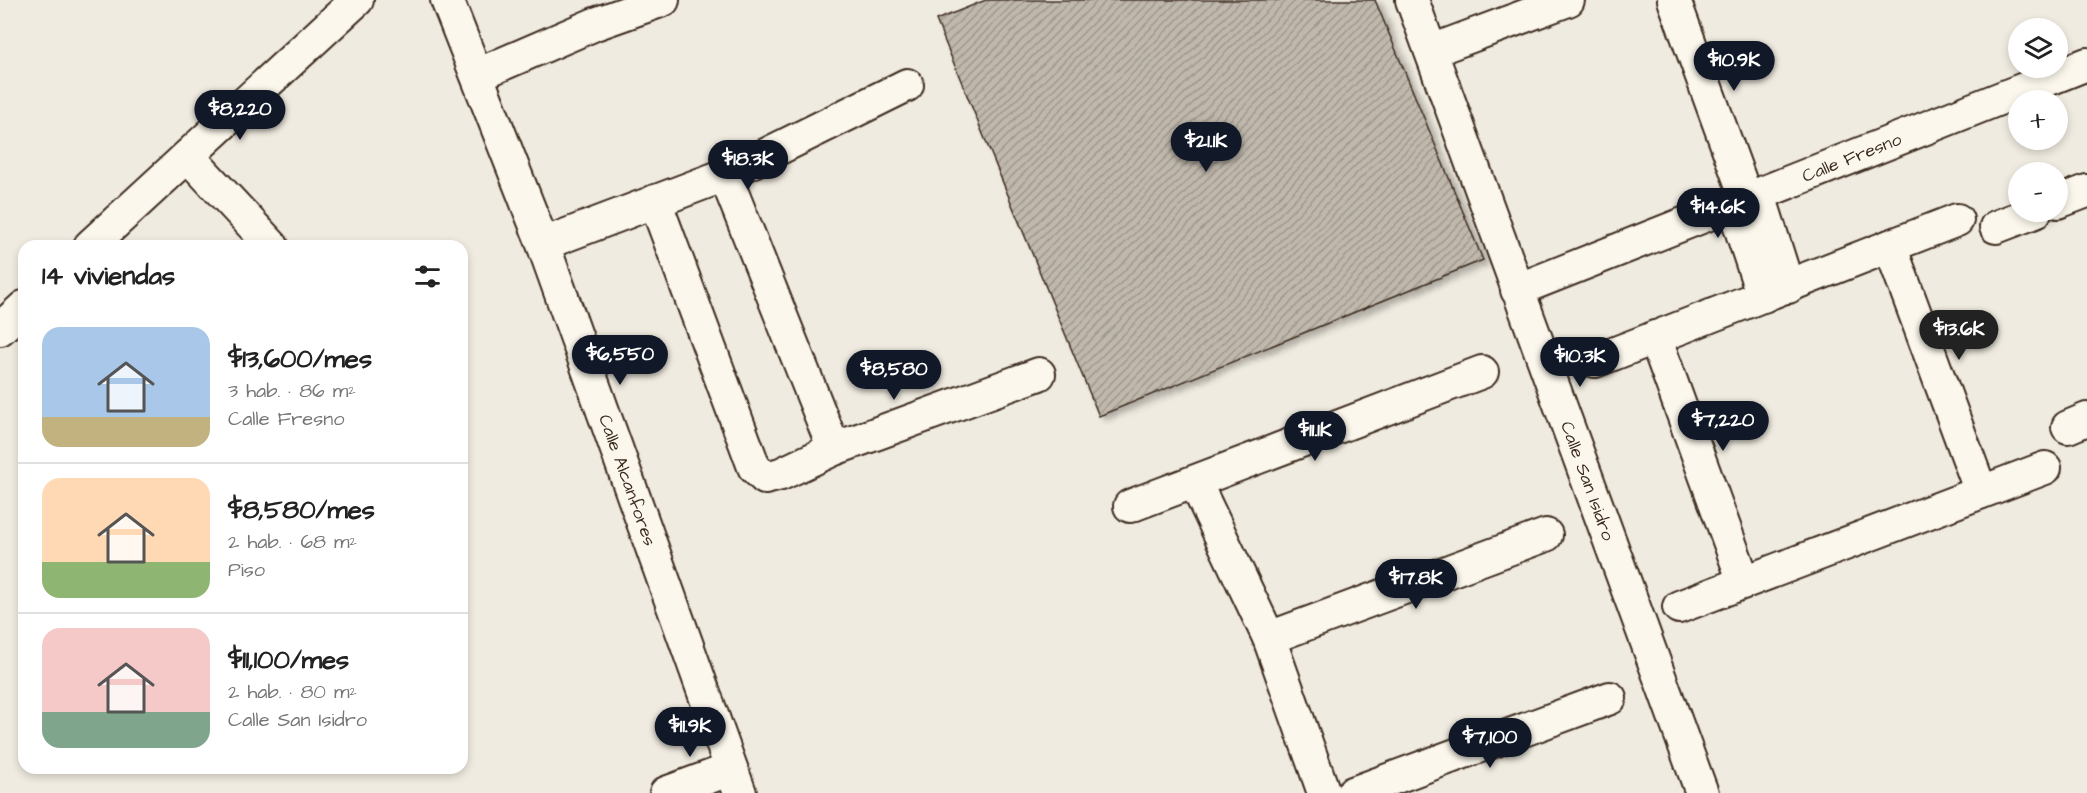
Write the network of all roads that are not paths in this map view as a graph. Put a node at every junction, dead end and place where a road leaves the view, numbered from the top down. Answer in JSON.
{"nodes":[{"id":1,"x":357,"y":0,"type":"edge"},
{"id":2,"x":447,"y":0,"type":"edge"},
{"id":3,"x":663,"y":0,"type":"edge"},
{"id":4,"x":1412,"y":0,"type":"edge"},
{"id":5,"x":1568,"y":0,"type":"edge"},
{"id":6,"x":1674,"y":0,"type":"edge"},
{"id":7,"x":323,"y":14,"type":"edge"},
{"id":8,"x":1431,"y":51,"type":"junction"},
{"id":9,"x":2087,"y":64,"type":"edge"},
{"id":10,"x":477,"y":75,"type":"junction"},
{"id":11,"x":907,"y":85,"type":"dead end"},
{"id":12,"x":188,"y":156,"type":"junction"},
{"id":13,"x":725,"y":175,"type":"junction"},
{"id":14,"x":2087,"y":191,"type":"edge"},
{"id":15,"x":2068,"y":198,"type":"edge"},
{"id":16,"x":1746,"y":200,"type":"junction"},
{"id":17,"x":655,"y":201,"type":"junction"},
{"id":18,"x":1958,"y":220,"type":"dead end"},
{"id":19,"x":2009,"y":222,"type":"edge"},
{"id":20,"x":1996,"y":227,"type":"dead end"},
{"id":21,"x":97,"y":240,"type":"edge"},
{"id":22,"x":266,"y":240,"type":"edge"},
{"id":23,"x":543,"y":244,"type":"junction"},
{"id":24,"x":1890,"y":246,"type":"junction"},
{"id":25,"x":1517,"y":290,"type":"junction"},
{"id":26,"x":1775,"y":292,"type":"junction"},
{"id":27,"x":18,"y":312,"type":"edge"},
{"id":28,"x":0,"y":329,"type":"edge"},
{"id":29,"x":1655,"y":337,"type":"junction"},
{"id":30,"x":1595,"y":361,"type":"dead end"},
{"id":31,"x":1482,"y":372,"type":"dead end"},
{"id":32,"x":1039,"y":374,"type":"dead end"},
{"id":33,"x":834,"y":449,"type":"junction"},
{"id":34,"x":2045,"y":468,"type":"dead end"},
{"id":35,"x":1195,"y":482,"type":"junction"},
{"id":36,"x":1981,"y":492,"type":"junction"},
{"id":37,"x":1130,"y":506,"type":"dead end"},
{"id":38,"x":1546,"y":535,"type":"dead end"},
{"id":39,"x":1744,"y":582,"type":"junction"},
{"id":40,"x":1679,"y":607,"type":"dead end"},
{"id":41,"x":1269,"y":638,"type":"junction"},
{"id":42,"x":1610,"y":698,"type":"dead end"},
{"id":43,"x":736,"y":781,"type":"edge"},
{"id":44,"x":666,"y":793,"type":"edge"},
{"id":45,"x":1324,"y":793,"type":"edge"},
{"id":46,"x":1353,"y":793,"type":"edge"},
{"id":47,"x":1702,"y":793,"type":"edge"}],
"edges":[{"from":1,"to":7,"type":"street"},
{"from":2,"to":10,"type":"street","name":"Calle Alcanfores"},
{"from":3,"to":10,"type":"street"},
{"from":4,"to":8,"type":"street","name":"Calle San Isidro"},
{"from":5,"to":8,"type":"street"},
{"from":6,"to":16,"type":"street"},
{"from":7,"to":12,"type":"street"},
{"from":8,"to":25,"type":"street","name":"Calle San Isidro"},
{"from":9,"to":16,"type":"street","name":"Calle Fresno"},
{"from":10,"to":23,"type":"street","name":"Calle Alcanfores"},
{"from":11,"to":13,"type":"street"},
{"from":12,"to":21,"type":"street"},
{"from":12,"to":22,"type":"street"},
{"from":13,"to":17,"type":"street"},
{"from":13,"to":33,"type":"street"},
{"from":14,"to":15,"type":"street"},
{"from":16,"to":25,"type":"street","name":"Calle Fresno"},
{"from":16,"to":26,"type":"street"},
{"from":17,"to":23,"type":"street"},
{"from":17,"to":33,"type":"street"},
{"from":18,"to":24,"type":"street"},
{"from":19,"to":20,"type":"street"},
{"from":23,"to":43,"type":"street","name":"Calle Alcanfores"},
{"from":24,"to":26,"type":"street"},
{"from":24,"to":36,"type":"street"},
{"from":25,"to":47,"type":"street","name":"Calle San Isidro"},
{"from":26,"to":29,"type":"street"},
{"from":27,"to":28,"type":"street"},
{"from":29,"to":30,"type":"street"},
{"from":29,"to":39,"type":"street"},
{"from":31,"to":35,"type":"street"},
{"from":32,"to":33,"type":"street"},
{"from":34,"to":36,"type":"street"},
{"from":35,"to":37,"type":"street"},
{"from":35,"to":41,"type":"street"},
{"from":36,"to":39,"type":"street"},
{"from":38,"to":41,"type":"street"},
{"from":39,"to":40,"type":"street"},
{"from":41,"to":45,"type":"street"},
{"from":42,"to":46,"type":"street"},
{"from":43,"to":44,"type":"street"}]}
